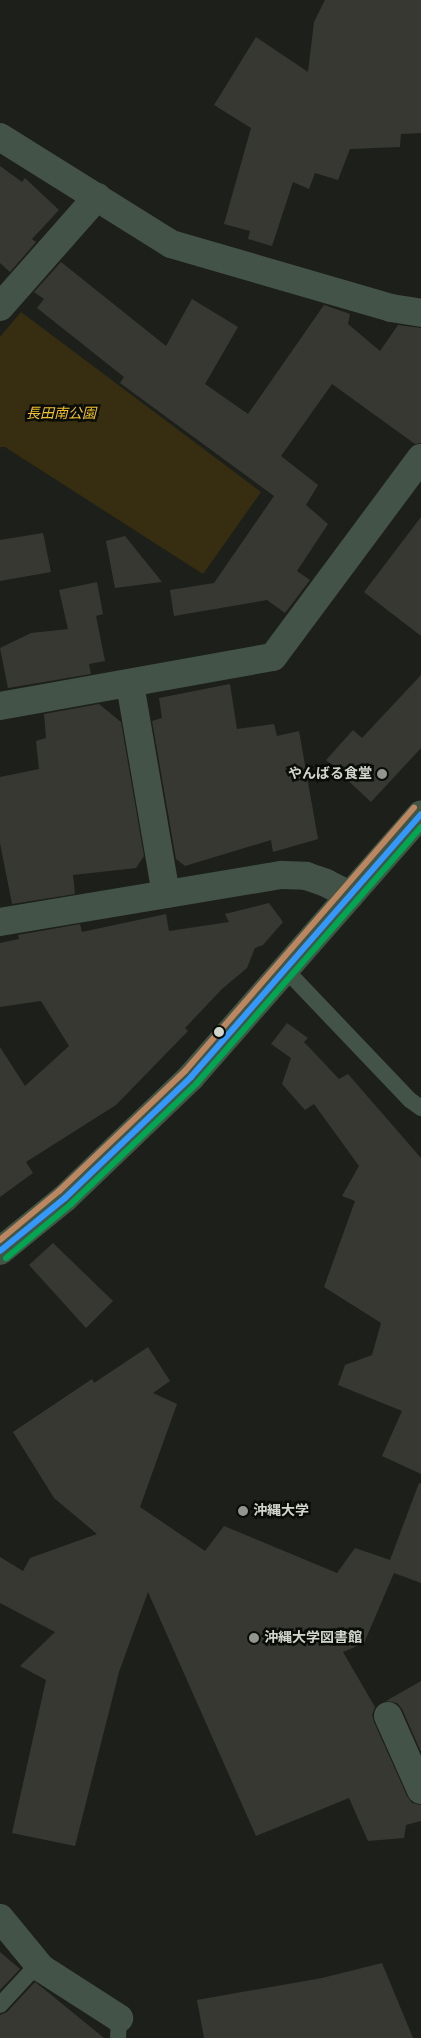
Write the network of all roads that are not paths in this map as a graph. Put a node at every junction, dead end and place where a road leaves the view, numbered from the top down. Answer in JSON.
{"nodes":[{"id":1,"x":0,"y":137,"type":"edge"},
{"id":2,"x":97,"y":197,"type":"junction"},
{"id":3,"x":0,"y":307,"type":"edge"},
{"id":4,"x":421,"y":313,"type":"edge"},
{"id":5,"x":421,"y":458,"type":"edge"},
{"id":6,"x":130,"y":684,"type":"junction"},
{"id":7,"x":0,"y":706,"type":"edge"},
{"id":8,"x":421,"y":814,"type":"edge"},
{"id":9,"x":166,"y":894,"type":"junction"},
{"id":10,"x":350,"y":895,"type":"junction"},
{"id":11,"x":0,"y":922,"type":"edge"},
{"id":12,"x":286,"y":970,"type":"junction"},
{"id":13,"x":421,"y":1108,"type":"edge"},
{"id":14,"x":0,"y":1250,"type":"edge"},
{"id":15,"x":388,"y":1716,"type":"dead end"},
{"id":16,"x":421,"y":1790,"type":"edge"},
{"id":17,"x":0,"y":1918,"type":"edge"},
{"id":18,"x":38,"y":1964,"type":"junction"},
{"id":19,"x":0,"y":2005,"type":"edge"},
{"id":20,"x":119,"y":2028,"type":"edge"}],
"edges":[{"from":1,"to":2,"type":"street"},
{"from":2,"to":3,"type":"street"},
{"from":2,"to":4,"type":"street"},
{"from":5,"to":6,"type":"street"},
{"from":6,"to":7,"type":"street"},
{"from":6,"to":9,"type":"street"},
{"from":8,"to":10,"type":"main road"},
{"from":9,"to":10,"type":"street"},
{"from":9,"to":11,"type":"street"},
{"from":10,"to":12,"type":"main road"},
{"from":12,"to":13,"type":"lane"},
{"from":12,"to":14,"type":"main road"},
{"from":15,"to":16,"type":"street"},
{"from":17,"to":18,"type":"street"},
{"from":18,"to":19,"type":"lane"},
{"from":18,"to":20,"type":"street"}]}
